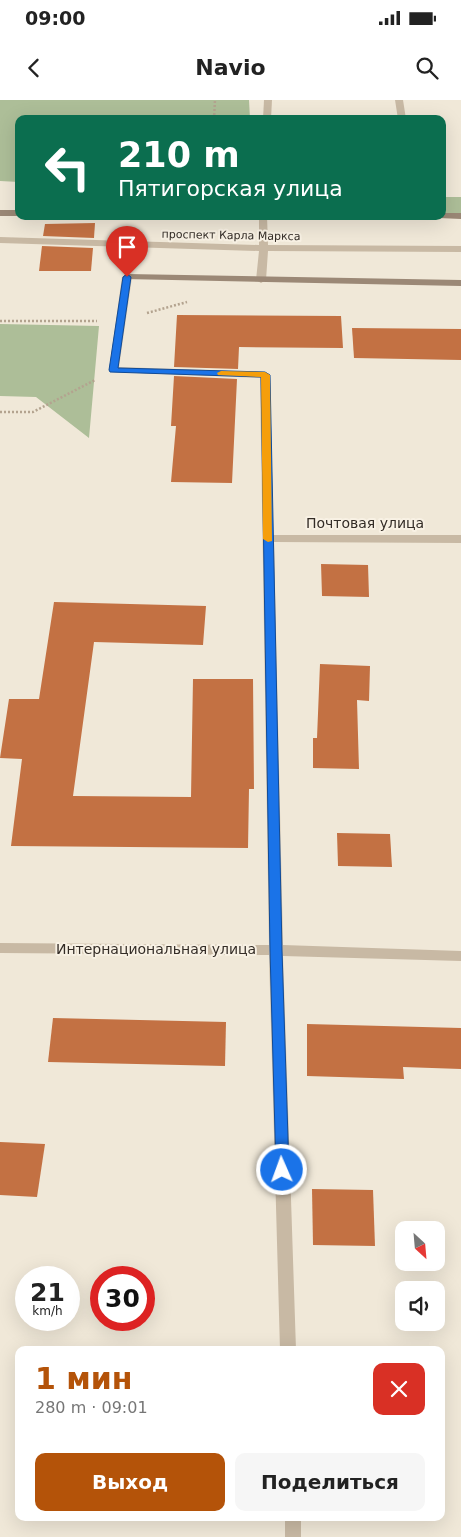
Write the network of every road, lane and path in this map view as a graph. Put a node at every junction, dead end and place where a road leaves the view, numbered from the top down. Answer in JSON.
{"nodes":[{"id":1,"x":214,"y":100,"type":"edge"},
{"id":2,"x":268,"y":100,"type":"edge"},
{"id":3,"x":398,"y":100,"type":"edge"},
{"id":4,"x":214,"y":115,"type":"edge"},
{"id":5,"x":267,"y":115,"type":"edge"},
{"id":6,"x":401,"y":115,"type":"edge"},
{"id":7,"x":0,"y":212,"type":"edge"},
{"id":8,"x":15,"y":213,"type":"edge"},
{"id":9,"x":446,"y":216,"type":"edge"},
{"id":10,"x":461,"y":216,"type":"edge"},
{"id":11,"x":263,"y":220,"type":"edge"},
{"id":12,"x":0,"y":240,"type":"edge"},
{"id":13,"x":264,"y":248,"type":"junction"},
{"id":14,"x":461,"y":249,"type":"edge"},
{"id":15,"x":262,"y":280,"type":"junction"},
{"id":16,"x":461,"y":283,"type":"edge"},
{"id":17,"x":114,"y":370,"type":"junction"},
{"id":18,"x":0,"y":412,"type":"edge"},
{"id":19,"x":268,"y":538,"type":"junction"},
{"id":20,"x":461,"y":539,"type":"edge"},
{"id":21,"x":0,"y":948,"type":"edge"},
{"id":22,"x":276,"y":950,"type":"junction"},
{"id":23,"x":461,"y":956,"type":"edge"},
{"id":24,"x":288,"y":1346,"type":"edge"},
{"id":25,"x":293,"y":1521,"type":"edge"},
{"id":26,"x":293,"y":1537,"type":"edge"}],
"edges":[{"from":1,"to":4,"type":"path"},
{"from":2,"to":5,"type":"street"},
{"from":3,"to":6,"type":"street"},
{"from":7,"to":8,"type":"street"},
{"from":9,"to":10,"type":"street"},
{"from":11,"to":13,"type":"street"},
{"from":12,"to":13,"type":"street","name":"проспект Карла Маркса"},
{"from":13,"to":14,"type":"street","name":"проспект Карла Маркса"},
{"from":13,"to":15,"type":"street"},
{"from":15,"to":16,"type":"street"},
{"from":15,"to":17,"type":"street"},
{"from":17,"to":18,"type":"path"},
{"from":17,"to":19,"type":"street"},
{"from":19,"to":20,"type":"street","name":"Почтовая улица"},
{"from":19,"to":22,"type":"street"},
{"from":21,"to":22,"type":"street","name":"Интернациональная улица"},
{"from":22,"to":23,"type":"street","name":"Интернациональная улица"},
{"from":22,"to":24,"type":"street"},
{"from":25,"to":26,"type":"street"}]}
